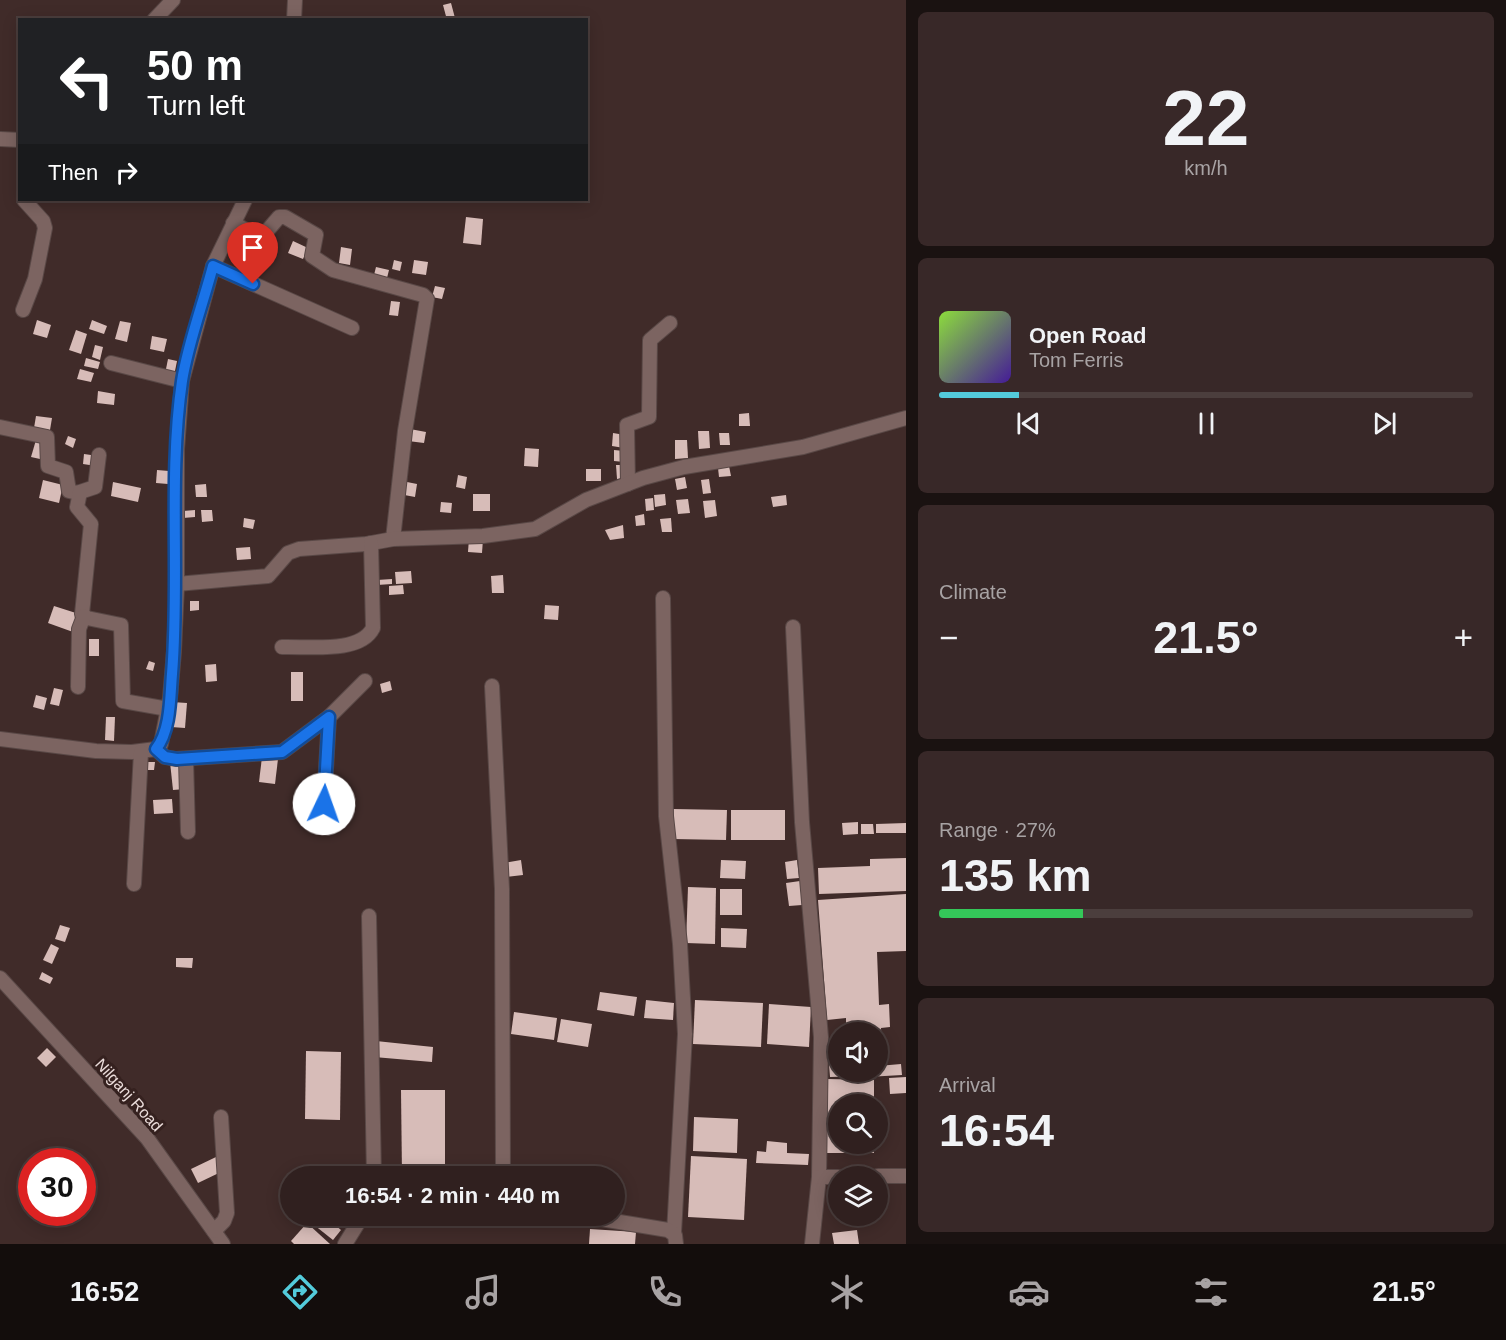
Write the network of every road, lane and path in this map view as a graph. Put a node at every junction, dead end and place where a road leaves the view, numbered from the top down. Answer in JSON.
{"nodes":[{"id":1,"x":173,"y":0,"type":"edge"},
{"id":2,"x":296,"y":0,"type":"edge"},
{"id":3,"x":156,"y":18,"type":"edge"},
{"id":4,"x":294,"y":18,"type":"edge"},
{"id":5,"x":0,"y":139,"type":"edge"},
{"id":6,"x":18,"y":140,"type":"edge"},
{"id":7,"x":25,"y":201,"type":"edge"},
{"id":8,"x":244,"y":201,"type":"edge"},
{"id":9,"x":233,"y":223,"type":"junction"},
{"id":10,"x":213,"y":266,"type":"junction"},
{"id":11,"x":22,"y":310,"type":"dead end"},
{"id":12,"x":670,"y":323,"type":"dead end"},
{"id":13,"x":352,"y":328,"type":"dead end"},
{"id":14,"x":111,"y":363,"type":"dead end"},
{"id":15,"x":182,"y":381,"type":"junction"},
{"id":16,"x":906,"y":418,"type":"edge"},
{"id":17,"x":0,"y":427,"type":"edge"},
{"id":18,"x":99,"y":455,"type":"dead end"},
{"id":19,"x":628,"y":484,"type":"junction"},
{"id":20,"x":78,"y":493,"type":"junction"},
{"id":21,"x":393,"y":538,"type":"junction"},
{"id":22,"x":371,"y":543,"type":"junction"},
{"id":23,"x":177,"y":584,"type":"junction"},
{"id":24,"x":663,"y":598,"type":"dead end"},
{"id":25,"x":84,"y":616,"type":"junction"},
{"id":26,"x":793,"y":627,"type":"dead end"},
{"id":27,"x":282,"y":646,"type":"dead end"},
{"id":28,"x":365,"y":681,"type":"dead end"},
{"id":29,"x":492,"y":686,"type":"dead end"},
{"id":30,"x":78,"y":687,"type":"dead end"},
{"id":31,"x":168,"y":709,"type":"junction"},
{"id":32,"x":329,"y":717,"type":"junction"},
{"id":33,"x":0,"y":739,"type":"edge"},
{"id":34,"x":156,"y":749,"type":"junction"},
{"id":35,"x":141,"y":752,"type":"junction"},
{"id":36,"x":186,"y":759,"type":"junction"},
{"id":37,"x":324,"y":804,"type":"dead end"},
{"id":38,"x":188,"y":832,"type":"dead end"},
{"id":39,"x":134,"y":884,"type":"dead end"},
{"id":40,"x":369,"y":916,"type":"dead end"},
{"id":41,"x":0,"y":978,"type":"edge"},
{"id":42,"x":221,"y":1117,"type":"dead end"},
{"id":43,"x":374,"y":1166,"type":"edge"},
{"id":44,"x":503,"y":1166,"type":"edge"},
{"id":45,"x":888,"y":1176,"type":"edge"},
{"id":46,"x":906,"y":1176,"type":"edge"},
{"id":47,"x":819,"y":1177,"type":"junction"},
{"id":48,"x":828,"y":1177,"type":"edge"},
{"id":49,"x":356,"y":1226,"type":"edge"},
{"id":50,"x":624,"y":1226,"type":"edge"},
{"id":51,"x":214,"y":1232,"type":"junction"},
{"id":52,"x":675,"y":1238,"type":"edge"},
{"id":53,"x":223,"y":1244,"type":"edge"},
{"id":54,"x":345,"y":1244,"type":"edge"},
{"id":55,"x":812,"y":1244,"type":"edge"}],
"edges":[{"from":1,"to":3,"type":"street"},
{"from":2,"to":4,"type":"street"},
{"from":5,"to":6,"type":"street"},
{"from":7,"to":11,"type":"street"},
{"from":8,"to":9,"type":"street"},
{"from":9,"to":10,"type":"street"},
{"from":9,"to":21,"type":"street"},
{"from":10,"to":13,"type":"street"},
{"from":10,"to":15,"type":"street"},
{"from":12,"to":19,"type":"street"},
{"from":14,"to":15,"type":"street"},
{"from":15,"to":23,"type":"street"},
{"from":16,"to":19,"type":"street"},
{"from":17,"to":20,"type":"street"},
{"from":18,"to":20,"type":"street"},
{"from":19,"to":21,"type":"street"},
{"from":20,"to":25,"type":"street"},
{"from":21,"to":22,"type":"street"},
{"from":22,"to":23,"type":"street"},
{"from":22,"to":27,"type":"street"},
{"from":23,"to":31,"type":"street"},
{"from":24,"to":52,"type":"street"},
{"from":25,"to":30,"type":"street"},
{"from":25,"to":31,"type":"street"},
{"from":26,"to":47,"type":"street"},
{"from":28,"to":32,"type":"street"},
{"from":29,"to":44,"type":"street"},
{"from":31,"to":34,"type":"street"},
{"from":32,"to":36,"type":"street"},
{"from":32,"to":37,"type":"street"},
{"from":33,"to":35,"type":"street"},
{"from":34,"to":35,"type":"street"},
{"from":34,"to":36,"type":"street"},
{"from":35,"to":39,"type":"street"},
{"from":36,"to":38,"type":"street"},
{"from":40,"to":43,"type":"street"},
{"from":41,"to":51,"type":"street","name":"Nilganj Road"},
{"from":42,"to":51,"type":"street"},
{"from":45,"to":46,"type":"street"},
{"from":47,"to":48,"type":"street"},
{"from":47,"to":55,"type":"street"},
{"from":49,"to":54,"type":"street"},
{"from":50,"to":52,"type":"street"},
{"from":51,"to":53,"type":"street","name":"Nilganj Road"}]}
